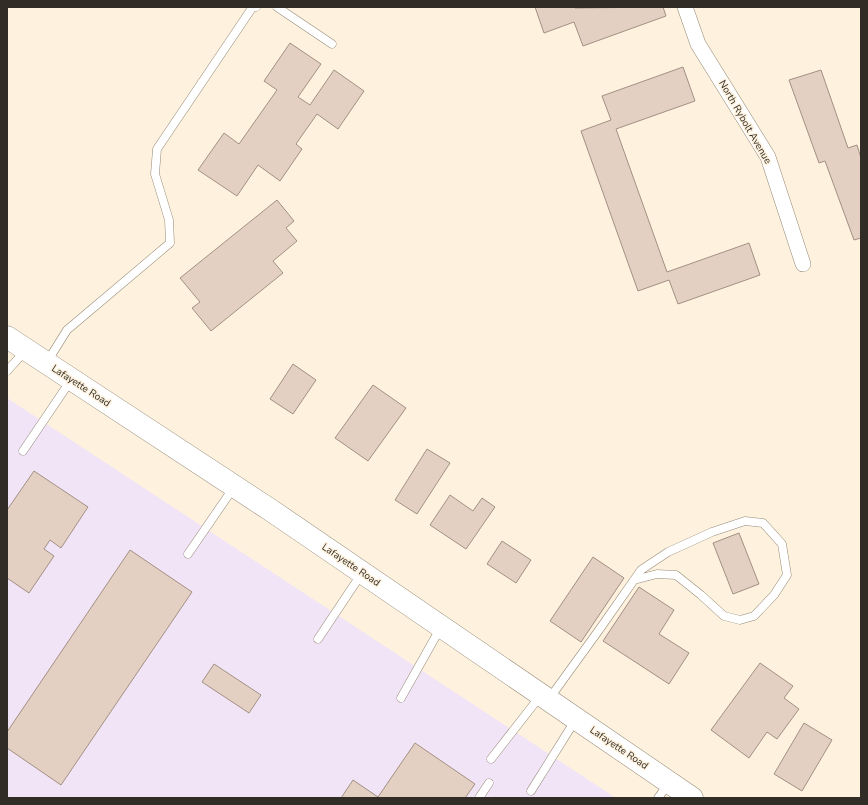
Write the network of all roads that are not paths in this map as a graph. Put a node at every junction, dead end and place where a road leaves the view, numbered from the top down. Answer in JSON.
{"nodes":[{"id":1,"x":256,"y":7,"type":"edge"},
{"id":2,"x":277,"y":7,"type":"edge"},
{"id":3,"x":685,"y":7,"type":"edge"},
{"id":4,"x":332,"y":44,"type":"dead end"},
{"id":5,"x":803,"y":264,"type":"dead end"},
{"id":6,"x":7,"y":337,"type":"edge"},
{"id":7,"x":26,"y":349,"type":"junction"},
{"id":8,"x":47,"y":363,"type":"junction"},
{"id":9,"x":7,"y":371,"type":"edge"},
{"id":10,"x":72,"y":379,"type":"junction"},
{"id":11,"x":23,"y":450,"type":"dead end"},
{"id":12,"x":234,"y":486,"type":"junction"},
{"id":13,"x":188,"y":554,"type":"dead end"},
{"id":14,"x":363,"y":573,"type":"junction"},
{"id":15,"x":634,"y":580,"type":"junction"},
{"id":16,"x":442,"y":626,"type":"junction"},
{"id":17,"x":318,"y":639,"type":"dead end"},
{"id":18,"x":545,"y":697,"type":"junction"},
{"id":19,"x":401,"y":698,"type":"dead end"},
{"id":20,"x":576,"y":719,"type":"junction"},
{"id":21,"x":491,"y":759,"type":"dead end"},
{"id":22,"x":489,"y":783,"type":"dead end"},
{"id":23,"x":664,"y":790,"type":"edge"},
{"id":24,"x":531,"y":791,"type":"dead end"},
{"id":25,"x":479,"y":798,"type":"edge"},
{"id":26,"x":692,"y":798,"type":"edge"}],
"edges":[{"from":1,"to":8,"type":"lane"},
{"from":2,"to":4,"type":"lane"},
{"from":3,"to":5,"type":"street","name":"North Rybolt Avenue"},
{"from":6,"to":7,"type":"main road","name":"Lafayette Road"},
{"from":7,"to":8,"type":"main road","name":"Lafayette Road"},
{"from":7,"to":9,"type":"lane"},
{"from":8,"to":10,"type":"main road","name":"Lafayette Road"},
{"from":10,"to":11,"type":"lane"},
{"from":10,"to":12,"type":"main road","name":"Lafayette Road"},
{"from":12,"to":13,"type":"lane"},
{"from":12,"to":14,"type":"main road","name":"Lafayette Road"},
{"from":14,"to":16,"type":"main road","name":"Lafayette Road"},
{"from":14,"to":17,"type":"lane"},
{"from":15,"to":15,"type":"lane"},
{"from":15,"to":18,"type":"lane"},
{"from":16,"to":18,"type":"main road","name":"Lafayette Road"},
{"from":16,"to":19,"type":"lane"},
{"from":18,"to":20,"type":"main road","name":"Lafayette Road"},
{"from":18,"to":21,"type":"lane"},
{"from":20,"to":23,"type":"main road","name":"Lafayette Road"},
{"from":20,"to":24,"type":"lane"},
{"from":22,"to":25,"type":"lane"},
{"from":23,"to":26,"type":"main road","name":"Lafayette Road"}]}
